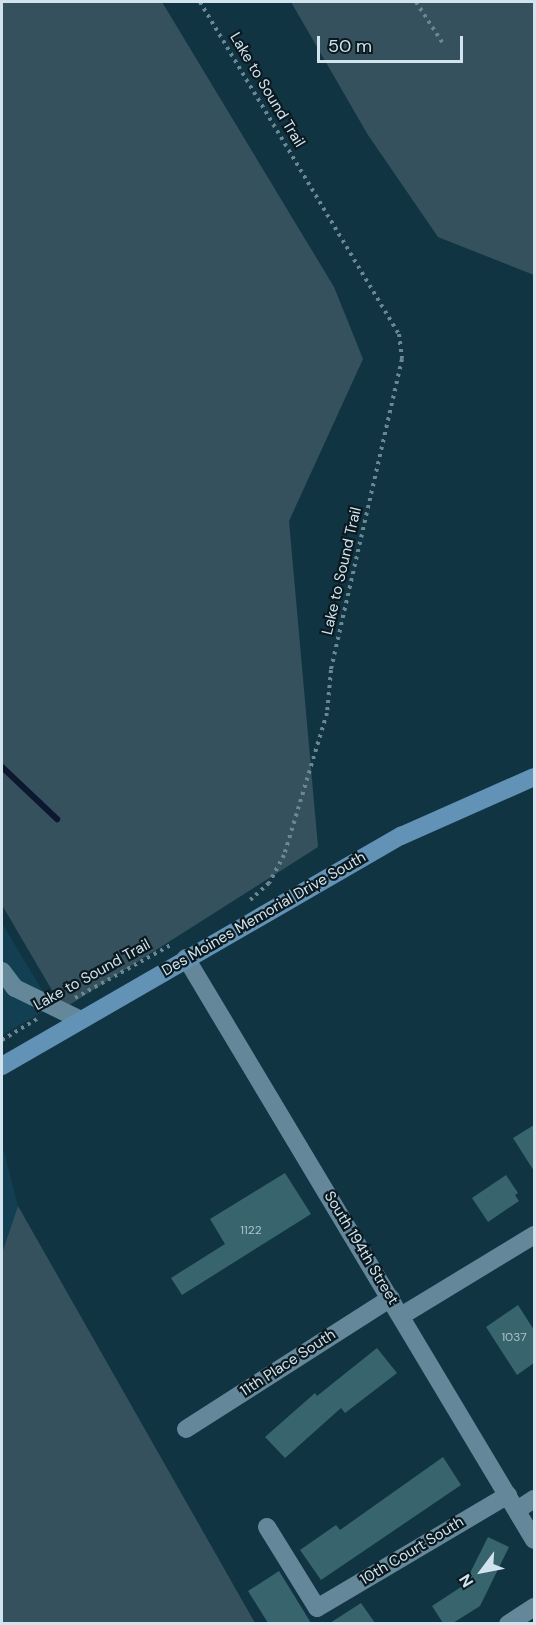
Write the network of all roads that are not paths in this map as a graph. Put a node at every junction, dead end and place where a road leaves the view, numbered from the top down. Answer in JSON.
{"nodes":[{"id":1,"x":534,"y":777,"type":"edge"},
{"id":2,"x":186,"y":958,"type":"junction"},
{"id":3,"x":2,"y":971,"type":"edge"},
{"id":4,"x":81,"y":1020,"type":"junction"},
{"id":5,"x":2,"y":1066,"type":"edge"},
{"id":6,"x":534,"y":1235,"type":"edge"},
{"id":7,"x":391,"y":1298,"type":"junction"},
{"id":8,"x":401,"y":1316,"type":"junction"},
{"id":9,"x":186,"y":1429,"type":"dead end"},
{"id":10,"x":534,"y":1499,"type":"edge"},
{"id":11,"x":512,"y":1502,"type":"junction"},
{"id":12,"x":267,"y":1527,"type":"dead end"},
{"id":13,"x":534,"y":1540,"type":"edge"},
{"id":14,"x":534,"y":1607,"type":"edge"},
{"id":15,"x":508,"y":1623,"type":"edge"}],
"edges":[{"from":1,"to":2,"type":"main road","name":"Des Moines Memorial Drive South"},
{"from":2,"to":4,"type":"main road","name":"Des Moines Memorial Drive South"},
{"from":2,"to":7,"type":"street","name":"South 194th Street"},
{"from":3,"to":4,"type":"street"},
{"from":4,"to":5,"type":"main road","name":"Des Moines Memorial Drive South"},
{"from":6,"to":8,"type":"street"},
{"from":7,"to":8,"type":"street","name":"South 194th Street"},
{"from":7,"to":9,"type":"street","name":"11th Place South"},
{"from":8,"to":11,"type":"street","name":"South 194th Street"},
{"from":10,"to":11,"type":"street","name":"10th Court South"},
{"from":11,"to":12,"type":"street","name":"10th Court South"},
{"from":11,"to":13,"type":"street","name":"South 194th Street"},
{"from":14,"to":15,"type":"street"}]}
